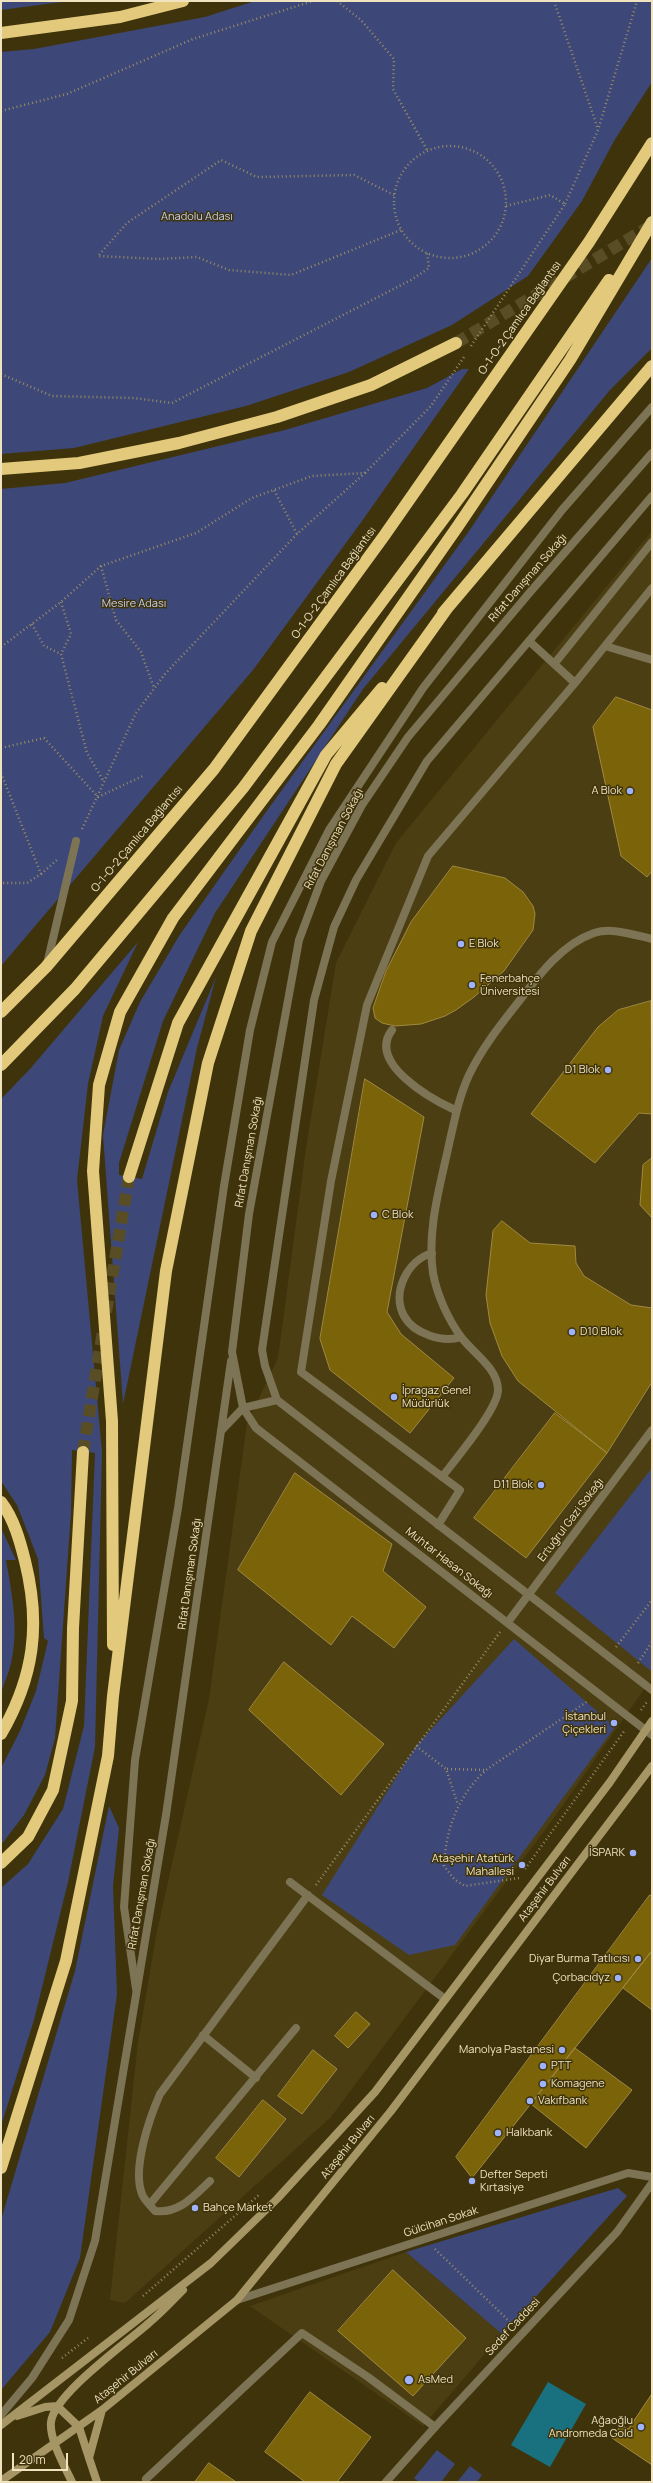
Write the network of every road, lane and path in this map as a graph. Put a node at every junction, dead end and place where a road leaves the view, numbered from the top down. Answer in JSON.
{"nodes":[{"id":1,"x":183,"y":1,"type":"edge"},
{"id":2,"x":313,"y":1,"type":"edge"},
{"id":3,"x":337,"y":1,"type":"edge"},
{"id":4,"x":554,"y":1,"type":"edge"},
{"id":5,"x":637,"y":1,"type":"edge"},
{"id":6,"x":1,"y":33,"type":"edge"},
{"id":7,"x":1,"y":111,"type":"edge"},
{"id":8,"x":598,"y":130,"type":"junction"},
{"id":9,"x":652,"y":143,"type":"edge"},
{"id":10,"x":427,"y":150,"type":"junction"},
{"id":11,"x":394,"y":195,"type":"junction"},
{"id":12,"x":566,"y":204,"type":"junction"},
{"id":13,"x":506,"y":206,"type":"junction"},
{"id":14,"x":652,"y":217,"type":"edge"},
{"id":15,"x":652,"y":222,"type":"edge"},
{"id":16,"x":401,"y":230,"type":"junction"},
{"id":17,"x":427,"y":253,"type":"junction"},
{"id":18,"x":456,"y":343,"type":"tunnel mouth"},
{"id":19,"x":471,"y":347,"type":"dead end"},
{"id":20,"x":466,"y":354,"type":"dead end"},
{"id":21,"x":652,"y":366,"type":"edge"},
{"id":22,"x":1,"y":374,"type":"edge"},
{"id":23,"x":652,"y":407,"type":"edge"},
{"id":24,"x":652,"y":453,"type":"edge"},
{"id":25,"x":1,"y":469,"type":"edge"},
{"id":26,"x":365,"y":473,"type":"junction"},
{"id":27,"x":274,"y":490,"type":"junction"},
{"id":28,"x":652,"y":496,"type":"edge"},
{"id":29,"x":297,"y":534,"type":"junction"},
{"id":30,"x":652,"y":542,"type":"edge"},
{"id":31,"x":101,"y":566,"type":"junction"},
{"id":32,"x":652,"y":588,"type":"edge"},
{"id":33,"x":61,"y":602,"type":"junction"},
{"id":34,"x":448,"y":607,"type":"junction"},
{"id":35,"x":32,"y":624,"type":"junction"},
{"id":36,"x":529,"y":641,"type":"junction"},
{"id":37,"x":605,"y":646,"type":"junction"},
{"id":38,"x":1,"y":647,"type":"edge"},
{"id":39,"x":61,"y":654,"type":"junction"},
{"id":40,"x":652,"y":660,"type":"edge"},
{"id":41,"x":555,"y":663,"type":"junction"},
{"id":42,"x":575,"y":683,"type":"junction"},
{"id":43,"x":154,"y":688,"type":"junction"},
{"id":44,"x":1,"y":748,"type":"edge"},
{"id":45,"x":1,"y":773,"type":"edge"},
{"id":46,"x":145,"y":775,"type":"dead end"},
{"id":47,"x":104,"y":782,"type":"junction"},
{"id":48,"x":98,"y":797,"type":"junction"},
{"id":49,"x":76,"y":841,"type":"junction"},
{"id":50,"x":41,"y":874,"type":"junction"},
{"id":51,"x":1,"y":882,"type":"edge"},
{"id":52,"x":652,"y":939,"type":"edge"},
{"id":53,"x":46,"y":967,"type":"junction"},
{"id":54,"x":1,"y":1012,"type":"edge"},
{"id":55,"x":392,"y":1030,"type":"dead end"},
{"id":56,"x":1,"y":1065,"type":"edge"},
{"id":57,"x":455,"y":1110,"type":"junction"},
{"id":58,"x":129,"y":1177,"type":"tunnel mouth"},
{"id":59,"x":432,"y":1253,"type":"junction"},
{"id":60,"x":461,"y":1337,"type":"junction"},
{"id":61,"x":232,"y":1352,"type":"junction"},
{"id":62,"x":277,"y":1400,"type":"junction"},
{"id":63,"x":243,"y":1408,"type":"junction"},
{"id":64,"x":652,"y":1430,"type":"edge"},
{"id":65,"x":221,"y":1431,"type":"junction"},
{"id":66,"x":83,"y":1452,"type":"tunnel mouth"},
{"id":67,"x":442,"y":1477,"type":"junction"},
{"id":68,"x":1,"y":1502,"type":"edge"},
{"id":69,"x":438,"y":1525,"type":"junction"},
{"id":70,"x":528,"y":1595,"type":"junction"},
{"id":71,"x":652,"y":1600,"type":"edge"},
{"id":72,"x":508,"y":1622,"type":"junction"},
{"id":73,"x":652,"y":1642,"type":"edge"},
{"id":74,"x":609,"y":1657,"type":"junction"},
{"id":75,"x":631,"y":1674,"type":"junction"},
{"id":76,"x":652,"y":1690,"type":"edge"},
{"id":77,"x":113,"y":1696,"type":"junction"},
{"id":78,"x":595,"y":1696,"type":"dead end"},
{"id":79,"x":647,"y":1701,"type":"dead end"},
{"id":80,"x":633,"y":1720,"type":"junction"},
{"id":81,"x":652,"y":1720,"type":"edge"},
{"id":82,"x":620,"y":1724,"type":"dead end"},
{"id":83,"x":624,"y":1731,"type":"junction"},
{"id":84,"x":649,"y":1732,"type":"edge"},
{"id":85,"x":1,"y":1734,"type":"edge"},
{"id":86,"x":416,"y":1746,"type":"junction"},
{"id":87,"x":652,"y":1766,"type":"edge"},
{"id":88,"x":446,"y":1769,"type":"junction"},
{"id":89,"x":486,"y":1770,"type":"junction"},
{"id":90,"x":458,"y":1805,"type":"junction"},
{"id":91,"x":1,"y":1863,"type":"edge"},
{"id":92,"x":519,"y":1878,"type":"junction"},
{"id":93,"x":290,"y":1882,"type":"dead end"},
{"id":94,"x":514,"y":1884,"type":"dead end"},
{"id":95,"x":308,"y":1895,"type":"junction"},
{"id":96,"x":136,"y":1990,"type":"junction"},
{"id":97,"x":445,"y":1999,"type":"junction"},
{"id":98,"x":296,"y":2028,"type":"dead end"},
{"id":99,"x":203,"y":2035,"type":"junction"},
{"id":100,"x":256,"y":2078,"type":"junction"},
{"id":101,"x":1,"y":2168,"type":"edge"},
{"id":102,"x":652,"y":2177,"type":"edge"},
{"id":103,"x":210,"y":2181,"type":"dead end"},
{"id":104,"x":652,"y":2183,"type":"edge"},
{"id":105,"x":262,"y":2192,"type":"dead end"},
{"id":106,"x":150,"y":2204,"type":"junction"},
{"id":107,"x":425,"y":2239,"type":"junction"},
{"id":108,"x":211,"y":2263,"type":"junction"},
{"id":109,"x":142,"y":2298,"type":"dead end"},
{"id":110,"x":237,"y":2300,"type":"junction"},
{"id":111,"x":522,"y":2333,"type":"junction"},
{"id":112,"x":93,"y":2335,"type":"dead end"},
{"id":113,"x":56,"y":2362,"type":"dead end"},
{"id":114,"x":57,"y":2406,"type":"junction"},
{"id":115,"x":102,"y":2410,"type":"junction"},
{"id":116,"x":1,"y":2415,"type":"edge"},
{"id":117,"x":11,"y":2418,"type":"junction"},
{"id":118,"x":1,"y":2425,"type":"edge"},
{"id":119,"x":79,"y":2427,"type":"junction"},
{"id":120,"x":435,"y":2427,"type":"junction"},
{"id":121,"x":55,"y":2443,"type":"junction"},
{"id":122,"x":89,"y":2458,"type":"junction"},
{"id":123,"x":146,"y":2479,"type":"dead end"},
{"id":124,"x":1,"y":2481,"type":"edge"},
{"id":125,"x":72,"y":2482,"type":"edge"},
{"id":126,"x":97,"y":2482,"type":"edge"},
{"id":127,"x":386,"y":2482,"type":"edge"}],
"edges":[{"from":1,"to":6,"type":"highway"},
{"from":2,"to":7,"type":"path"},
{"from":3,"to":10,"type":"path"},
{"from":4,"to":8,"type":"path"},
{"from":5,"to":8,"type":"path"},
{"from":8,"to":12,"type":"path"},
{"from":9,"to":53,"type":"highway","name":"O-1-O-2 Çamlıca Bağlantısı"},
{"from":10,"to":11,"type":"path"},
{"from":10,"to":13,"type":"path"},
{"from":11,"to":16,"type":"path"},
{"from":11,"to":16,"type":"path"},
{"from":12,"to":13,"type":"path"},
{"from":12,"to":19,"type":"path"},
{"from":13,"to":17,"type":"path"},
{"from":14,"to":56,"type":"highway"},
{"from":15,"to":77,"type":"highway"},
{"from":16,"to":17,"type":"path"},
{"from":17,"to":22,"type":"path"},
{"from":18,"to":25,"type":"highway"},
{"from":20,"to":26,"type":"path"},
{"from":21,"to":34,"type":"highway"},
{"from":23,"to":96,"type":"street"},
{"from":24,"to":61,"type":"street","name":"Rıfat Danışman Sokağı"},
{"from":26,"to":27,"type":"path"},
{"from":26,"to":29,"type":"path"},
{"from":27,"to":29,"type":"path"},
{"from":27,"to":31,"type":"path"},
{"from":28,"to":36,"type":"street"},
{"from":29,"to":43,"type":"path"},
{"from":30,"to":41,"type":"street"},
{"from":31,"to":33,"type":"path"},
{"from":31,"to":43,"type":"path"},
{"from":32,"to":37,"type":"street"},
{"from":33,"to":35,"type":"path"},
{"from":33,"to":39,"type":"path"},
{"from":34,"to":58,"type":"highway"},
{"from":34,"to":77,"type":"highway"},
{"from":35,"to":38,"type":"path"},
{"from":35,"to":39,"type":"path"},
{"from":36,"to":41,"type":"street"},
{"from":36,"to":62,"type":"street"},
{"from":37,"to":40,"type":"street"},
{"from":37,"to":42,"type":"street"},
{"from":39,"to":47,"type":"path"},
{"from":41,"to":42,"type":"street"},
{"from":42,"to":67,"type":"street"},
{"from":43,"to":47,"type":"path"},
{"from":44,"to":48,"type":"path"},
{"from":45,"to":50,"type":"path"},
{"from":46,"to":48,"type":"path"},
{"from":47,"to":48,"type":"path"},
{"from":48,"to":49,"type":"path"},
{"from":49,"to":50,"type":"path"},
{"from":49,"to":53,"type":"street"},
{"from":50,"to":51,"type":"path"},
{"from":52,"to":57,"type":"street"},
{"from":53,"to":54,"type":"highway","name":"O-1-O-2 Çamlıca Bağlantısı"},
{"from":55,"to":57,"type":"street"},
{"from":57,"to":59,"type":"street"},
{"from":59,"to":60,"type":"street"},
{"from":59,"to":60,"type":"street"},
{"from":60,"to":67,"type":"street"},
{"from":61,"to":63,"type":"street","name":"Rıfat Danışman Sokağı"},
{"from":61,"to":65,"type":"street","name":"Rıfat Danışman Sokağı"},
{"from":62,"to":63,"type":"street"},
{"from":62,"to":69,"type":"street"},
{"from":63,"to":65,"type":"street"},
{"from":63,"to":72,"type":"street","name":"Muhtar Hasan Sokağı"},
{"from":64,"to":70,"type":"street","name":"Ertuğrul Gazi Sokağı"},
{"from":65,"to":96,"type":"street","name":"Rıfat Danışman Sokağı"},
{"from":66,"to":91,"type":"highway"},
{"from":67,"to":69,"type":"street"},
{"from":68,"to":85,"type":"highway"},
{"from":69,"to":70,"type":"street"},
{"from":70,"to":72,"type":"street","name":"Ertuğrul Gazi Sokağı"},
{"from":70,"to":74,"type":"street"},
{"from":71,"to":74,"type":"path"},
{"from":72,"to":80,"type":"street","name":"Muhtar Hasan Sokağı"},
{"from":72,"to":86,"type":"path"},
{"from":73,"to":75,"type":"path"},
{"from":74,"to":75,"type":"street"},
{"from":75,"to":76,"type":"street"},
{"from":77,"to":101,"type":"highway"},
{"from":78,"to":89,"type":"path"},
{"from":79,"to":80,"type":"path"},
{"from":80,"to":83,"type":"path"},
{"from":80,"to":84,"type":"street","name":"Muhtar Hasan Sokağı"},
{"from":81,"to":84,"type":"main road","name":"Ataşehir Bulvarı"},
{"from":82,"to":83,"type":"path"},
{"from":83,"to":92,"type":"path"},
{"from":84,"to":97,"type":"main road","name":"Ataşehir Bulvarı"},
{"from":86,"to":88,"type":"path"},
{"from":86,"to":95,"type":"path"},
{"from":87,"to":110,"type":"main road","name":"Ataşehir Bulvarı"},
{"from":88,"to":89,"type":"path"},
{"from":88,"to":90,"type":"path"},
{"from":89,"to":90,"type":"path"},
{"from":90,"to":92,"type":"path"},
{"from":92,"to":94,"type":"path"},
{"from":93,"to":95,"type":"street"},
{"from":95,"to":97,"type":"street"},
{"from":95,"to":99,"type":"street"},
{"from":96,"to":116,"type":"street","name":"Rıfat Danışman Sokağı"},
{"from":97,"to":108,"type":"main road","name":"Ataşehir Bulvarı"},
{"from":98,"to":100,"type":"street"},
{"from":99,"to":100,"type":"street"},
{"from":99,"to":106,"type":"street"},
{"from":100,"to":106,"type":"street"},
{"from":102,"to":107,"type":"street","name":"Gülcihan Sokak"},
{"from":103,"to":106,"type":"street"},
{"from":104,"to":111,"type":"street","name":"Sedef Caddesi"},
{"from":105,"to":109,"type":"path"},
{"from":107,"to":110,"type":"street","name":"Gülcihan Sokak"},
{"from":107,"to":111,"type":"path"},
{"from":108,"to":114,"type":"main road"},
{"from":108,"to":117,"type":"main road","name":"Ataşehir Bulvarı"},
{"from":110,"to":115,"type":"main road","name":"Ataşehir Bulvarı"},
{"from":111,"to":120,"type":"street","name":"Sedef Caddesi"},
{"from":112,"to":113,"type":"path"},
{"from":114,"to":117,"type":"main road"},
{"from":114,"to":119,"type":"main road"},
{"from":114,"to":121,"type":"main road"},
{"from":115,"to":119,"type":"main road","name":"Ataşehir Bulvarı"},
{"from":115,"to":122,"type":"main road"},
{"from":117,"to":118,"type":"main road","name":"Ataşehir Bulvarı"},
{"from":119,"to":121,"type":"main road","name":"Ataşehir Bulvarı"},
{"from":119,"to":122,"type":"main road"},
{"from":120,"to":123,"type":"street"},
{"from":120,"to":127,"type":"street","name":"Sedef Caddesi"},
{"from":121,"to":124,"type":"main road","name":"Ataşehir Bulvarı"},
{"from":121,"to":125,"type":"main road"},
{"from":122,"to":126,"type":"main road"}]}
